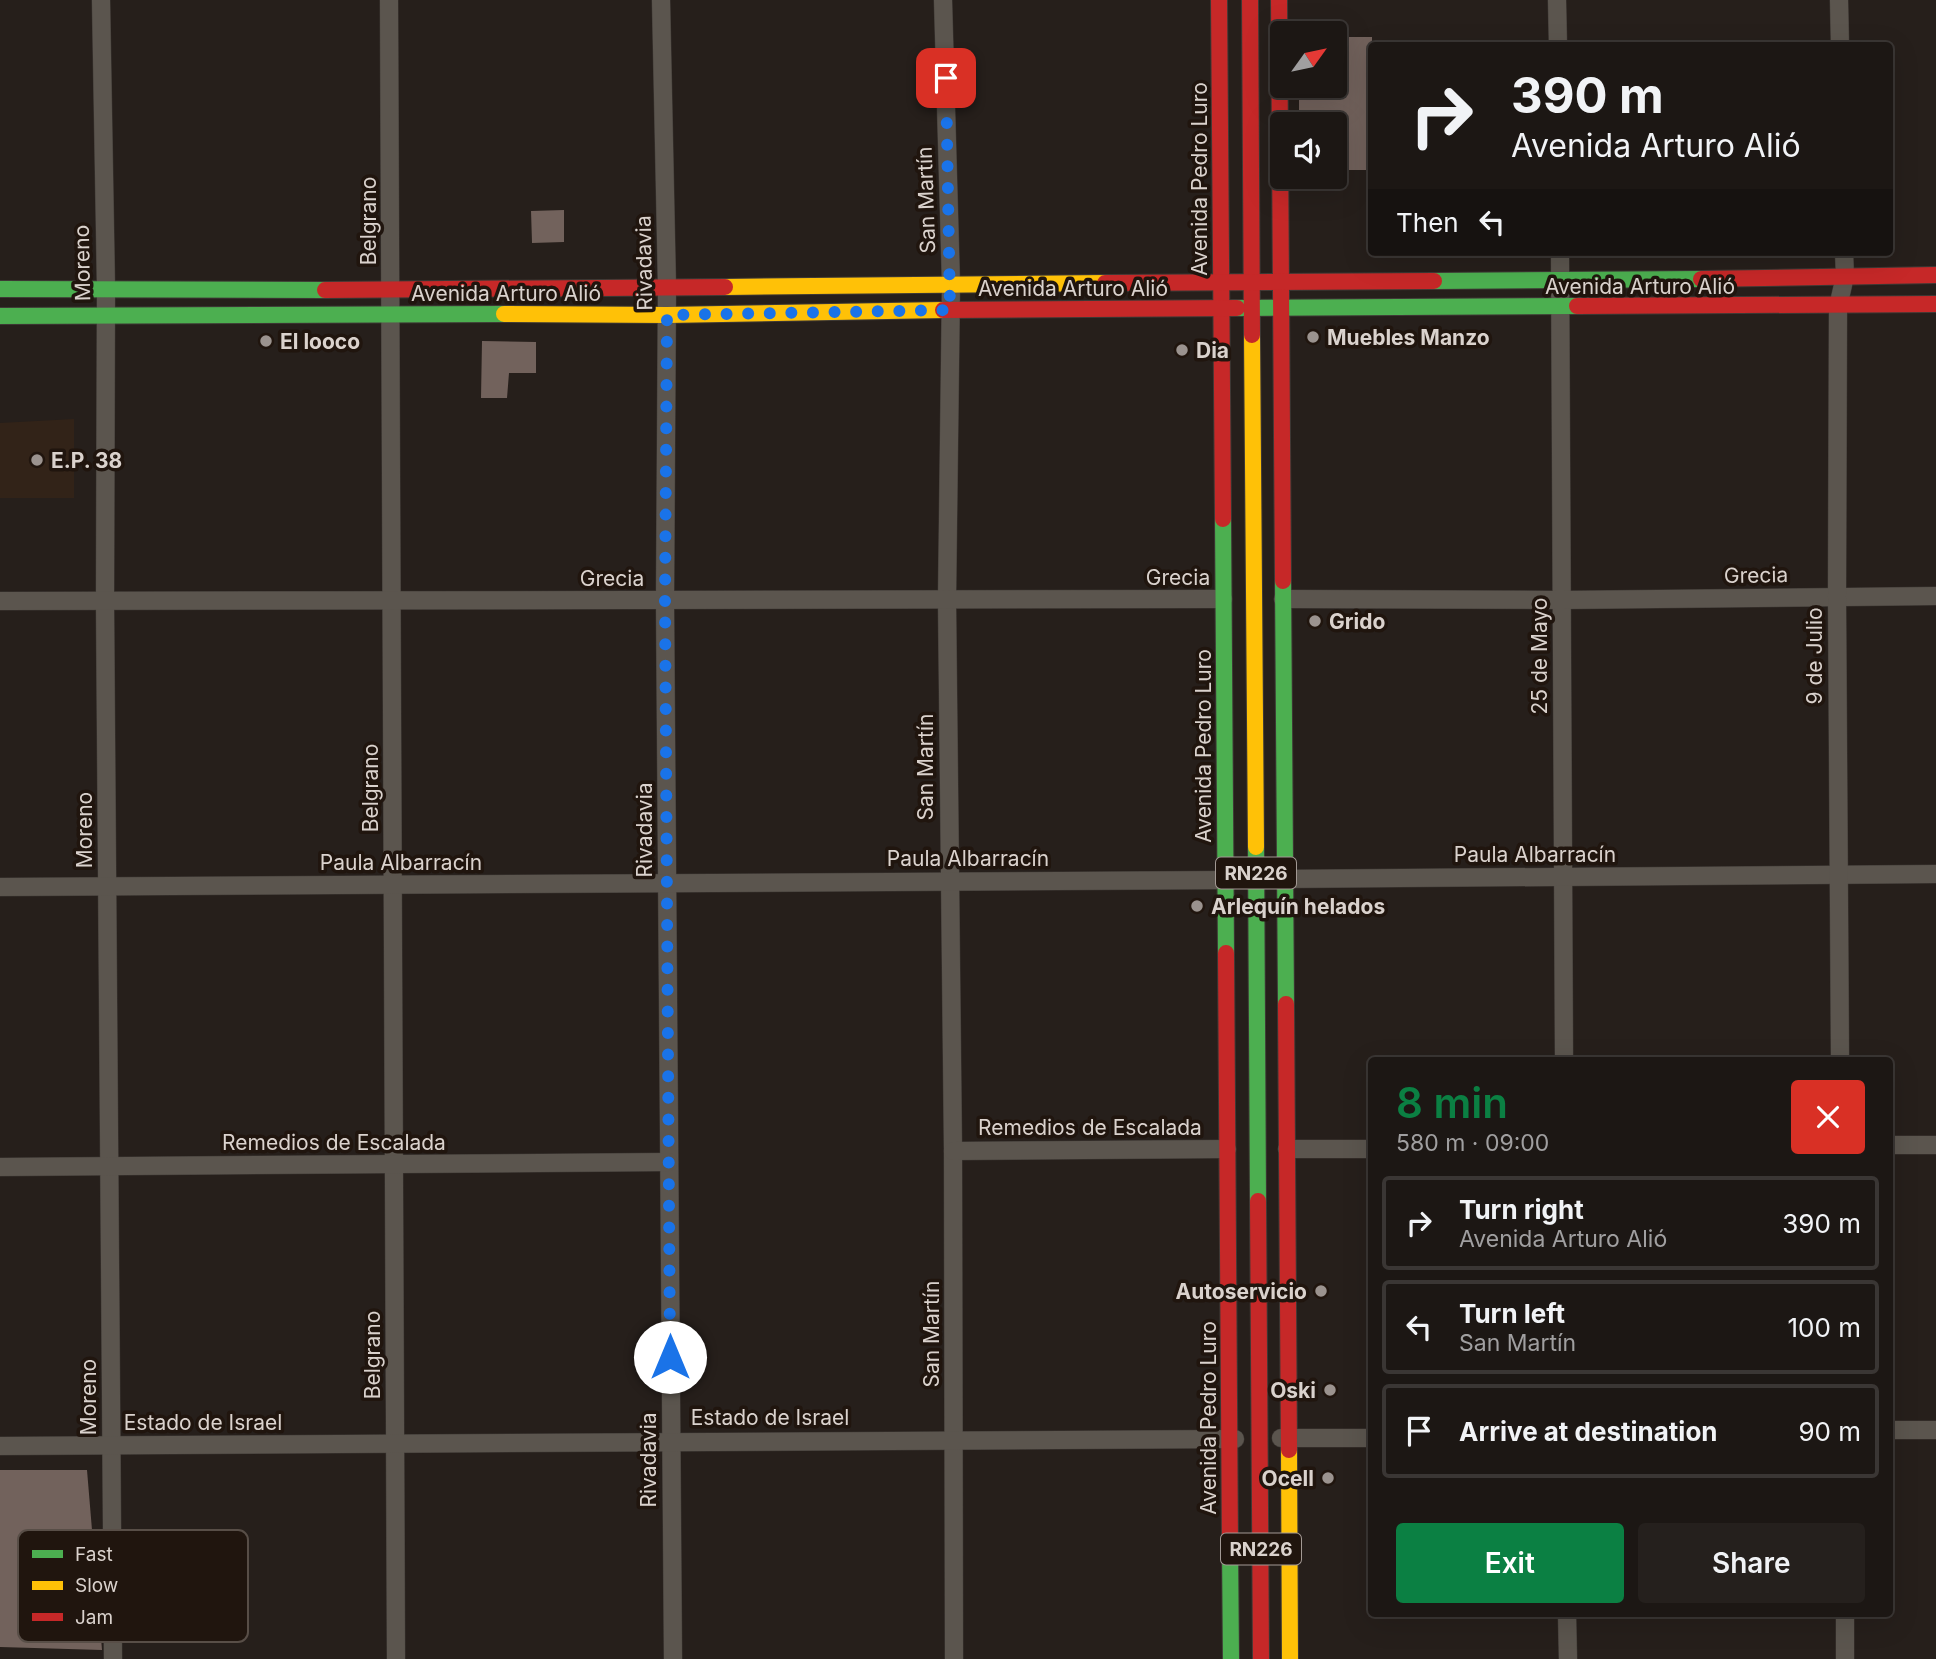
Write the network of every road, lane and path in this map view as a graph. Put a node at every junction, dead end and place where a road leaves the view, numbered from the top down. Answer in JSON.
{"nodes":[{"id":1,"x":102,"y":0,"type":"edge"},
{"id":2,"x":389,"y":0,"type":"edge"},
{"id":3,"x":661,"y":0,"type":"edge"},
{"id":4,"x":943,"y":0,"type":"edge"},
{"id":5,"x":1219,"y":0,"type":"edge"},
{"id":6,"x":1250,"y":0,"type":"edge"},
{"id":7,"x":1279,"y":0,"type":"edge"},
{"id":8,"x":1558,"y":0,"type":"edge"},
{"id":9,"x":1839,"y":0,"type":"edge"},
{"id":10,"x":1558,"y":42,"type":"edge"},
{"id":11,"x":1840,"y":42,"type":"edge"},
{"id":12,"x":1560,"y":256,"type":"edge"},
{"id":13,"x":1844,"y":256,"type":"edge"},
{"id":14,"x":1936,"y":275,"type":"edge"},
{"id":15,"x":1845,"y":276,"type":"junction"},
{"id":16,"x":1252,"y":281,"type":"junction"},
{"id":17,"x":1281,"y":281,"type":"junction"},
{"id":18,"x":1560,"y":281,"type":"junction"},
{"id":19,"x":1221,"y":282,"type":"junction"},
{"id":20,"x":951,"y":284,"type":"junction"},
{"id":21,"x":667,"y":287,"type":"junction"},
{"id":22,"x":106,"y":288,"type":"junction"},
{"id":23,"x":0,"y":289,"type":"edge"},
{"id":24,"x":391,"y":289,"type":"junction"},
{"id":25,"x":1936,"y":304,"type":"edge"},
{"id":26,"x":1281,"y":307,"type":"junction"},
{"id":27,"x":1560,"y":307,"type":"junction"},
{"id":28,"x":1838,"y":307,"type":"junction"},
{"id":29,"x":1221,"y":308,"type":"junction"},
{"id":30,"x":1252,"y":308,"type":"junction"},
{"id":31,"x":950,"y":310,"type":"junction"},
{"id":32,"x":391,"y":313,"type":"junction"},
{"id":33,"x":667,"y":315,"type":"junction"},
{"id":34,"x":0,"y":316,"type":"edge"},
{"id":35,"x":106,"y":317,"type":"junction"},
{"id":36,"x":1936,"y":596,"type":"edge"},
{"id":37,"x":1837,"y":597,"type":"junction"},
{"id":38,"x":1223,"y":599,"type":"junction"},
{"id":39,"x":1283,"y":599,"type":"junction"},
{"id":40,"x":947,"y":600,"type":"junction"},
{"id":41,"x":1561,"y":600,"type":"junction"},
{"id":42,"x":0,"y":601,"type":"edge"},
{"id":43,"x":105,"y":601,"type":"junction"},
{"id":44,"x":392,"y":601,"type":"junction"},
{"id":45,"x":665,"y":601,"type":"junction"},
{"id":46,"x":1936,"y":874,"type":"edge"},
{"id":47,"x":1839,"y":875,"type":"junction"},
{"id":48,"x":1563,"y":877,"type":"junction"},
{"id":49,"x":1285,"y":879,"type":"junction"},
{"id":50,"x":1225,"y":880,"type":"junction"},
{"id":51,"x":1256,"y":880,"type":"junction"},
{"id":52,"x":949,"y":881,"type":"junction"},
{"id":53,"x":667,"y":883,"type":"junction"},
{"id":54,"x":393,"y":884,"type":"junction"},
{"id":55,"x":107,"y":886,"type":"junction"},
{"id":56,"x":0,"y":887,"type":"edge"},
{"id":57,"x":1564,"y":1057,"type":"edge"},
{"id":58,"x":1840,"y":1057,"type":"edge"},
{"id":59,"x":1893,"y":1145,"type":"edge"},
{"id":60,"x":1936,"y":1145,"type":"edge"},
{"id":61,"x":1227,"y":1149,"type":"junction"},
{"id":62,"x":1287,"y":1149,"type":"junction"},
{"id":63,"x":1368,"y":1149,"type":"edge"},
{"id":64,"x":953,"y":1151,"type":"junction"},
{"id":65,"x":669,"y":1163,"type":"junction"},
{"id":66,"x":394,"y":1164,"type":"junction"},
{"id":67,"x":109,"y":1166,"type":"junction"},
{"id":68,"x":0,"y":1167,"type":"edge"},
{"id":69,"x":1893,"y":1430,"type":"edge"},
{"id":70,"x":1936,"y":1430,"type":"edge"},
{"id":71,"x":1289,"y":1438,"type":"junction"},
{"id":72,"x":1368,"y":1438,"type":"edge"},
{"id":73,"x":954,"y":1439,"type":"junction"},
{"id":74,"x":1229,"y":1439,"type":"junction"},
{"id":75,"x":1260,"y":1439,"type":"junction"},
{"id":76,"x":671,"y":1441,"type":"junction"},
{"id":77,"x":395,"y":1443,"type":"junction"},
{"id":78,"x":111,"y":1445,"type":"junction"},
{"id":79,"x":0,"y":1446,"type":"edge"},
{"id":80,"x":112,"y":1530,"type":"edge"},
{"id":81,"x":1567,"y":1617,"type":"edge"},
{"id":82,"x":1844,"y":1617,"type":"edge"},
{"id":83,"x":396,"y":1659,"type":"edge"},
{"id":84,"x":673,"y":1659,"type":"edge"},
{"id":85,"x":954,"y":1659,"type":"edge"},
{"id":86,"x":1231,"y":1659,"type":"edge"},
{"id":87,"x":1261,"y":1659,"type":"edge"},
{"id":88,"x":1290,"y":1659,"type":"edge"},
{"id":89,"x":1568,"y":1659,"type":"edge"},
{"id":90,"x":1845,"y":1659,"type":"edge"}],
"edges":[{"from":1,"to":22,"type":"street","name":"Moreno"},
{"from":2,"to":24,"type":"street","name":"Belgrano"},
{"from":3,"to":21,"type":"street","name":"Rivadavia"},
{"from":4,"to":20,"type":"street","name":"San Martín"},
{"from":5,"to":19,"type":"main road","name":"Avenida Pedro Luro"},
{"from":6,"to":16,"type":"main road","number":"RN226"},
{"from":7,"to":17,"type":"main road"},
{"from":8,"to":10,"type":"street"},
{"from":9,"to":11,"type":"street"},
{"from":12,"to":18,"type":"street","name":"25 de Mayo"},
{"from":13,"to":15,"type":"street","name":"9 de Julio"},
{"from":14,"to":15,"type":"main road","name":"Avenida Arturo Alió"},
{"from":15,"to":18,"type":"main road","name":"Avenida Arturo Alió"},
{"from":15,"to":28,"type":"street","name":"9 de Julio"},
{"from":16,"to":17,"type":"main road","name":"Avenida Arturo Alió"},
{"from":16,"to":19,"type":"main road","name":"Avenida Arturo Alió"},
{"from":16,"to":30,"type":"main road","number":"RN226"},
{"from":17,"to":18,"type":"main road","name":"Avenida Arturo Alió"},
{"from":17,"to":26,"type":"main road"},
{"from":18,"to":27,"type":"street","name":"25 de Mayo"},
{"from":19,"to":20,"type":"main road","name":"Avenida Arturo Alió"},
{"from":19,"to":29,"type":"main road","name":"Avenida Pedro Luro"},
{"from":20,"to":21,"type":"main road","name":"Avenida Arturo Alió"},
{"from":20,"to":31,"type":"street","name":"San Martín"},
{"from":21,"to":24,"type":"main road","name":"Avenida Arturo Alió"},
{"from":21,"to":33,"type":"street","name":"Rivadavia"},
{"from":22,"to":23,"type":"main road","name":"Avenida Arturo Alió"},
{"from":22,"to":24,"type":"main road","name":"Avenida Arturo Alió"},
{"from":22,"to":35,"type":"street","name":"Moreno"},
{"from":24,"to":32,"type":"street","name":"Belgrano"},
{"from":25,"to":28,"type":"main road","name":"Avenida Arturo Alió"},
{"from":26,"to":27,"type":"main road","name":"Avenida Arturo Alió"},
{"from":26,"to":30,"type":"main road","name":"Avenida Arturo Alió"},
{"from":26,"to":39,"type":"main road"},
{"from":27,"to":28,"type":"main road","name":"Avenida Arturo Alió"},
{"from":27,"to":41,"type":"street","name":"25 de Mayo"},
{"from":28,"to":37,"type":"street","name":"9 de Julio"},
{"from":29,"to":30,"type":"main road","name":"Avenida Arturo Alió"},
{"from":29,"to":31,"type":"main road","name":"Avenida Arturo Alió"},
{"from":29,"to":38,"type":"main road","name":"Avenida Pedro Luro"},
{"from":30,"to":51,"type":"main road","number":"RN226"},
{"from":31,"to":33,"type":"main road","name":"Avenida Arturo Alió"},
{"from":31,"to":40,"type":"street","name":"San Martín"},
{"from":32,"to":33,"type":"main road","name":"Avenida Arturo Alió"},
{"from":32,"to":35,"type":"main road","name":"Avenida Arturo Alió"},
{"from":32,"to":44,"type":"street","name":"Belgrano"},
{"from":33,"to":45,"type":"street","name":"Rivadavia"},
{"from":34,"to":35,"type":"main road","name":"Avenida Arturo Alió"},
{"from":35,"to":43,"type":"street","name":"Moreno"},
{"from":36,"to":37,"type":"street","name":"Grecia"},
{"from":37,"to":41,"type":"street","name":"Grecia"},
{"from":37,"to":47,"type":"street","name":"9 de Julio"},
{"from":38,"to":40,"type":"street","name":"Grecia"},
{"from":38,"to":50,"type":"main road","name":"Avenida Pedro Luro"},
{"from":39,"to":41,"type":"street","name":"Grecia"},
{"from":39,"to":49,"type":"main road"},
{"from":40,"to":45,"type":"street","name":"Grecia"},
{"from":40,"to":52,"type":"street","name":"San Martín"},
{"from":41,"to":48,"type":"street","name":"25 de Mayo"},
{"from":42,"to":43,"type":"street","name":"Grecia"},
{"from":43,"to":44,"type":"street","name":"Grecia"},
{"from":43,"to":55,"type":"street","name":"Moreno"},
{"from":44,"to":45,"type":"street","name":"Grecia"},
{"from":44,"to":54,"type":"street","name":"Belgrano"},
{"from":45,"to":53,"type":"street","name":"Rivadavia"},
{"from":46,"to":47,"type":"street","name":"Paula Albarracín"},
{"from":47,"to":48,"type":"street","name":"Paula Albarracín"},
{"from":47,"to":58,"type":"street","name":"9 de Julio"},
{"from":48,"to":49,"type":"street","name":"Paula Albarracín"},
{"from":48,"to":57,"type":"street","name":"25 de Mayo"},
{"from":49,"to":51,"type":"street","name":"Paula Albarracín"},
{"from":49,"to":62,"type":"main road"},
{"from":50,"to":51,"type":"street","name":"Paula Albarracín"},
{"from":50,"to":52,"type":"street","name":"Paula Albarracín"},
{"from":50,"to":61,"type":"main road","name":"Avenida Pedro Luro"},
{"from":51,"to":75,"type":"main road","number":"RN226"},
{"from":52,"to":53,"type":"street","name":"Paula Albarracín"},
{"from":52,"to":64,"type":"street","name":"San Martín"},
{"from":53,"to":54,"type":"street","name":"Paula Albarracín"},
{"from":53,"to":65,"type":"street","name":"Rivadavia"},
{"from":54,"to":55,"type":"street","name":"Paula Albarracín"},
{"from":54,"to":66,"type":"street","name":"Belgrano"},
{"from":55,"to":56,"type":"street","name":"Paula Albarracín"},
{"from":55,"to":67,"type":"street","name":"Moreno"},
{"from":59,"to":60,"type":"street"},
{"from":61,"to":64,"type":"street","name":"Remedios de Escalada"},
{"from":61,"to":74,"type":"main road","name":"Avenida Pedro Luro"},
{"from":62,"to":63,"type":"street"},
{"from":62,"to":71,"type":"main road"},
{"from":64,"to":73,"type":"street","name":"San Martín"},
{"from":65,"to":66,"type":"street","name":"Remedios de Escalada"},
{"from":65,"to":76,"type":"street","name":"Rivadavia"},
{"from":66,"to":67,"type":"street","name":"Remedios de Escalada"},
{"from":66,"to":77,"type":"street","name":"Belgrano"},
{"from":67,"to":68,"type":"street","name":"Remedios de Escalada"},
{"from":67,"to":78,"type":"street","name":"Moreno"},
{"from":69,"to":70,"type":"street"},
{"from":71,"to":72,"type":"street","name":"Estado de Israel"},
{"from":71,"to":75,"type":"street","name":"Estado de Israel"},
{"from":71,"to":88,"type":"main road"},
{"from":73,"to":74,"type":"street","name":"Estado de Israel"},
{"from":73,"to":76,"type":"street","name":"Estado de Israel"},
{"from":73,"to":85,"type":"street","name":"San Martín"},
{"from":74,"to":75,"type":"street","name":"Estado de Israel"},
{"from":74,"to":86,"type":"main road","name":"Avenida Pedro Luro"},
{"from":75,"to":87,"type":"main road","number":"RN226"},
{"from":76,"to":77,"type":"street","name":"Estado de Israel"},
{"from":76,"to":84,"type":"street","name":"Rivadavia"},
{"from":77,"to":78,"type":"street","name":"Estado de Israel"},
{"from":77,"to":83,"type":"street","name":"Belgrano"},
{"from":78,"to":79,"type":"street","name":"Estado de Israel"},
{"from":78,"to":80,"type":"street","name":"Moreno"},
{"from":81,"to":89,"type":"street"},
{"from":82,"to":90,"type":"street"}]}
